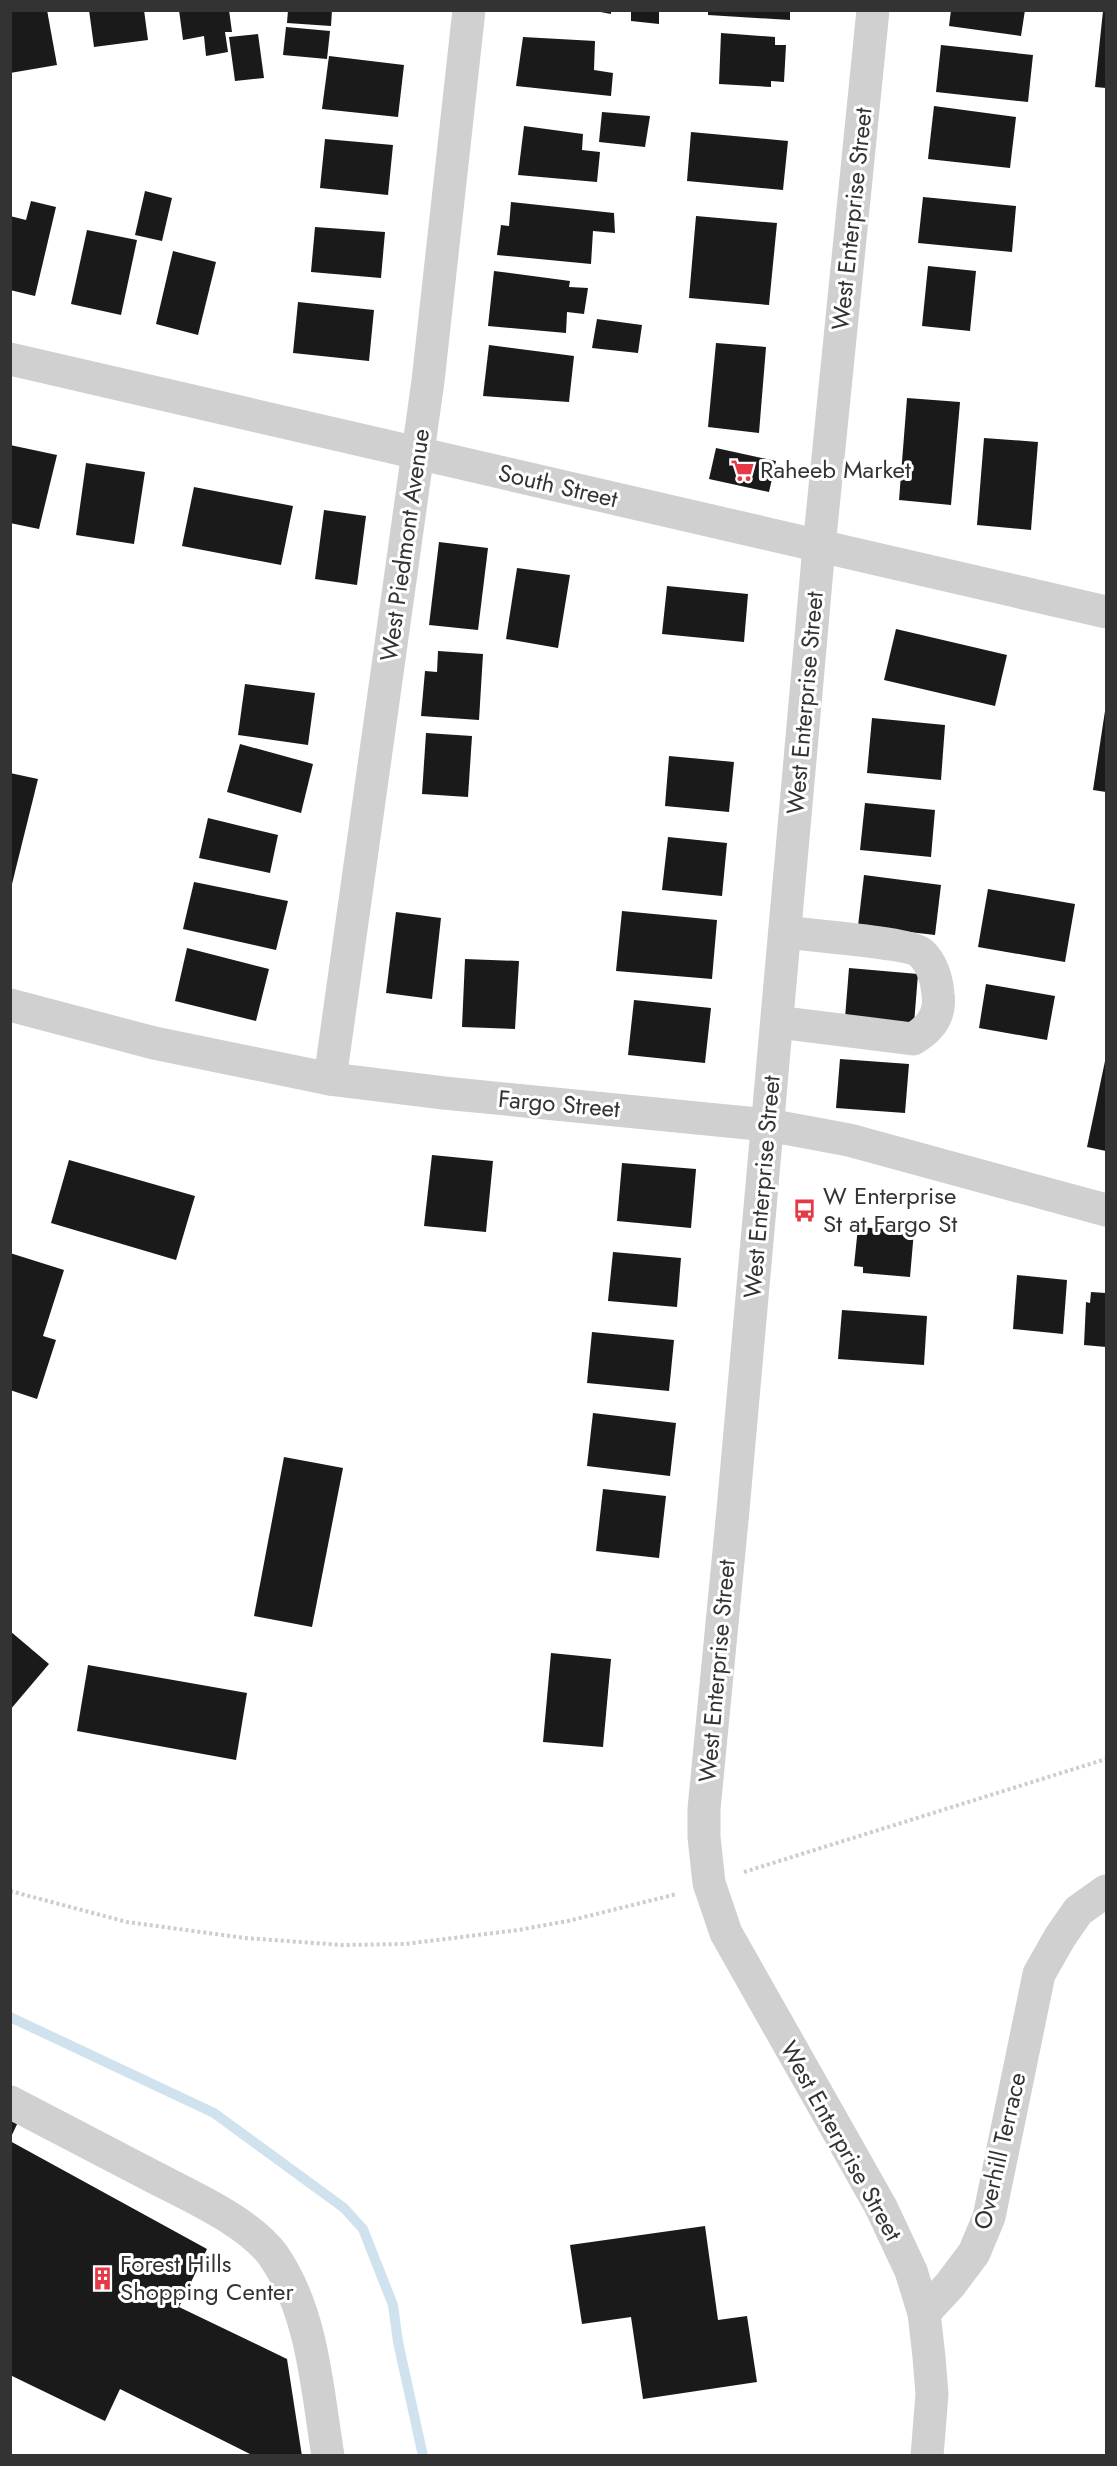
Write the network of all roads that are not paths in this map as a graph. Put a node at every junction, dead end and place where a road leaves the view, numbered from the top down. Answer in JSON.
{"nodes":[{"id":1,"x":469,"y":10,"type":"edge"},
{"id":2,"x":873,"y":10,"type":"edge"},
{"id":3,"x":10,"y":359,"type":"edge"},
{"id":4,"x":418,"y":453,"type":"junction"},
{"id":5,"x":819,"y":547,"type":"junction"},
{"id":6,"x":1107,"y":612,"type":"edge"},
{"id":7,"x":785,"y":932,"type":"junction"},
{"id":8,"x":10,"y":1005,"type":"edge"},
{"id":9,"x":777,"y":1022,"type":"junction"},
{"id":10,"x":330,"y":1079,"type":"junction"},
{"id":11,"x":768,"y":1125,"type":"junction"},
{"id":12,"x":1107,"y":1210,"type":"edge"},
{"id":13,"x":1107,"y":1891,"type":"edge"},
{"id":14,"x":10,"y":2102,"type":"edge"},
{"id":15,"x":924,"y":2313,"type":"junction"},
{"id":16,"x":328,"y":2456,"type":"edge"},
{"id":17,"x":927,"y":2456,"type":"edge"}],
"edges":[{"from":1,"to":4,"type":"street","name":"West Piedmont Avenue"},
{"from":2,"to":5,"type":"street","name":"West Enterprise Street"},
{"from":3,"to":4,"type":"street","name":"South Street"},
{"from":4,"to":5,"type":"street","name":"South Street"},
{"from":4,"to":10,"type":"street","name":"West Piedmont Avenue"},
{"from":5,"to":6,"type":"street","name":"South Street"},
{"from":5,"to":7,"type":"street","name":"West Enterprise Street"},
{"from":7,"to":9,"type":"street","name":"West Enterprise Street"},
{"from":7,"to":9,"type":"street"},
{"from":8,"to":10,"type":"street","name":"Fargo Street"},
{"from":9,"to":11,"type":"street","name":"West Enterprise Street"},
{"from":10,"to":11,"type":"street","name":"Fargo Street"},
{"from":11,"to":12,"type":"street","name":"Fargo Street"},
{"from":11,"to":15,"type":"street","name":"West Enterprise Street"},
{"from":13,"to":15,"type":"street","name":"Overhill Terrace"},
{"from":14,"to":16,"type":"street"},
{"from":15,"to":17,"type":"street"}]}
